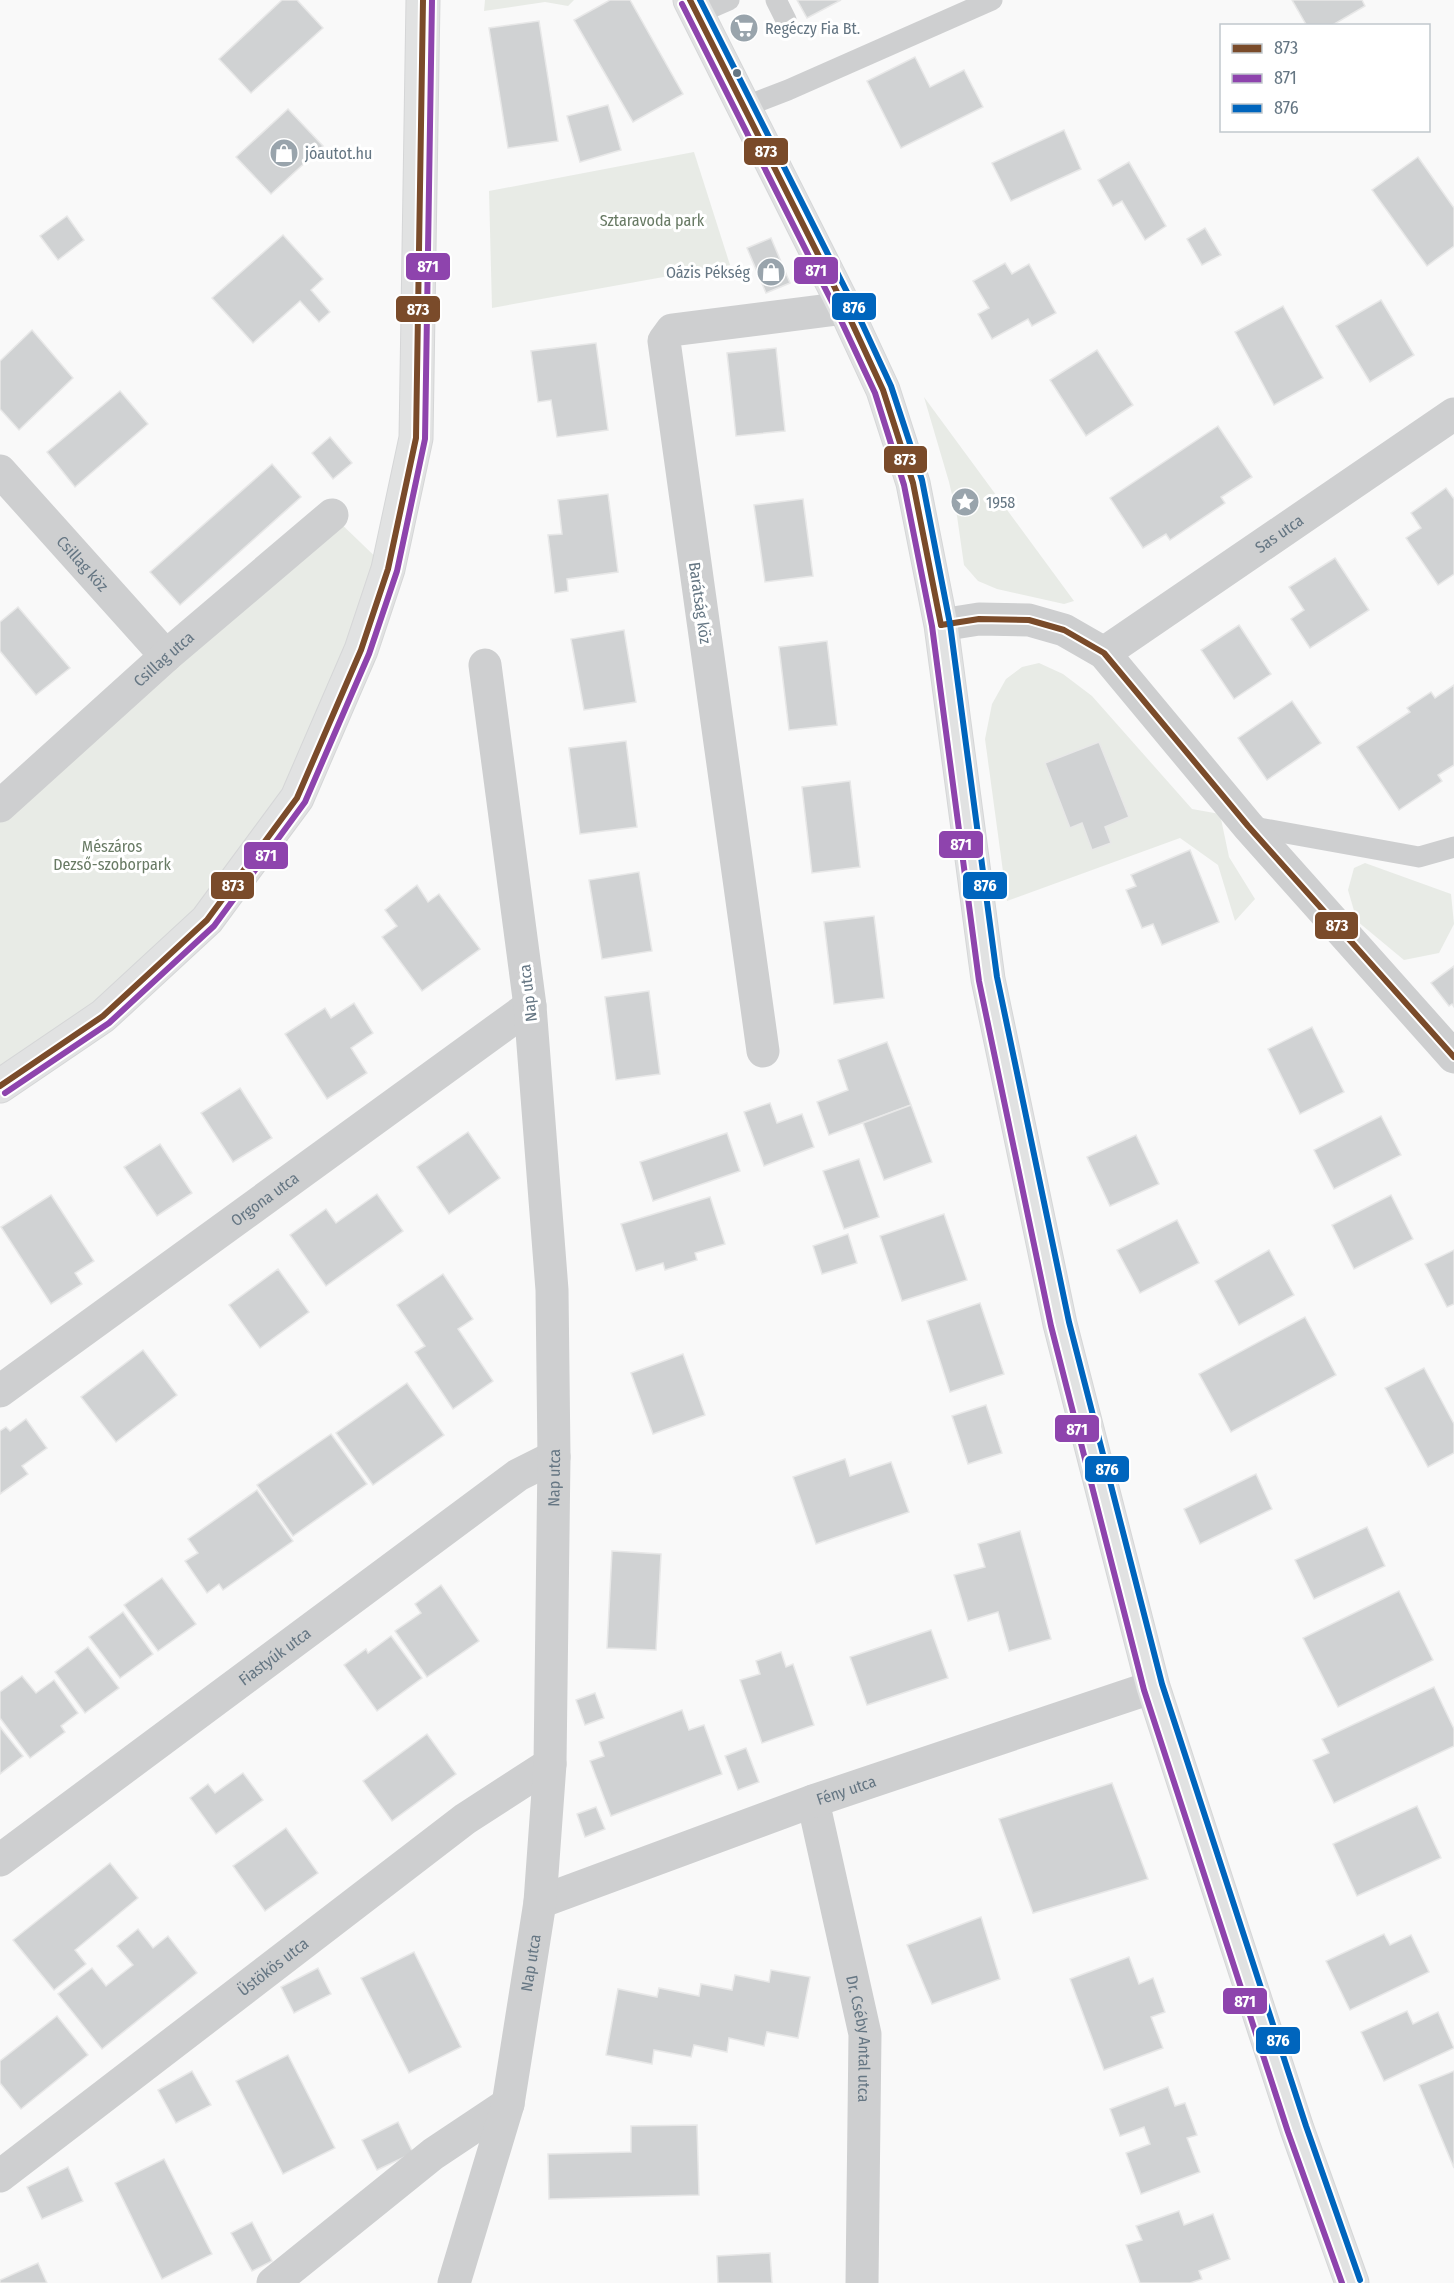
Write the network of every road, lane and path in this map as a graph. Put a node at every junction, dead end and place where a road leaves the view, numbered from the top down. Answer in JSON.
{"nodes":[{"id":1,"x":423,"y":0,"type":"edge"},
{"id":2,"x":729,"y":0,"type":"edge"},
{"id":3,"x":776,"y":0,"type":"edge"},
{"id":4,"x":992,"y":0,"type":"edge"},
{"id":5,"x":694,"y":7,"type":"edge"},
{"id":6,"x":786,"y":20,"type":"dead end"},
{"id":7,"x":744,"y":107,"type":"junction"},
{"id":8,"x":845,"y":308,"type":"junction"},
{"id":9,"x":1454,"y":414,"type":"edge"},
{"id":10,"x":0,"y":471,"type":"edge"},
{"id":11,"x":332,"y":515,"type":"dead end"},
{"id":12,"x":941,"y":625,"type":"junction"},
{"id":13,"x":1104,"y":653,"type":"junction"},
{"id":14,"x":166,"y":656,"type":"junction"},
{"id":15,"x":485,"y":665,"type":"dead end"},
{"id":16,"x":0,"y":806,"type":"edge"},
{"id":17,"x":1248,"y":826,"type":"junction"},
{"id":18,"x":1454,"y":847,"type":"edge"},
{"id":19,"x":530,"y":1006,"type":"junction"},
{"id":20,"x":763,"y":1051,"type":"dead end"},
{"id":21,"x":1454,"y":1057,"type":"edge"},
{"id":22,"x":0,"y":1086,"type":"edge"},
{"id":23,"x":0,"y":1391,"type":"edge"},
{"id":24,"x":554,"y":1457,"type":"junction"},
{"id":25,"x":1153,"y":1687,"type":"junction"},
{"id":26,"x":550,"y":1764,"type":"junction"},
{"id":27,"x":813,"y":1801,"type":"junction"},
{"id":28,"x":0,"y":1860,"type":"edge"},
{"id":29,"x":540,"y":1902,"type":"junction"},
{"id":30,"x":508,"y":2104,"type":"junction"},
{"id":31,"x":0,"y":2176,"type":"edge"},
{"id":32,"x":273,"y":2283,"type":"edge"},
{"id":33,"x":454,"y":2283,"type":"edge"},
{"id":34,"x":862,"y":2283,"type":"edge"},
{"id":35,"x":1352,"y":2283,"type":"edge"}],
"edges":[{"from":1,"to":22,"type":"street"},
{"from":2,"to":5,"type":"lane"},
{"from":3,"to":6,"type":"lane"},
{"from":4,"to":7,"type":"lane"},
{"from":5,"to":7,"type":"street"},
{"from":7,"to":8,"type":"street"},
{"from":8,"to":12,"type":"street"},
{"from":8,"to":20,"type":"street","name":"Barátság köz"},
{"from":9,"to":13,"type":"street","name":"Sas utca"},
{"from":10,"to":14,"type":"street","name":"Csillag köz"},
{"from":11,"to":14,"type":"street","name":"Csillag utca"},
{"from":12,"to":13,"type":"street"},
{"from":12,"to":25,"type":"street"},
{"from":13,"to":17,"type":"street"},
{"from":14,"to":16,"type":"street","name":"Csillag utca"},
{"from":15,"to":19,"type":"street","name":"Nap utca"},
{"from":17,"to":18,"type":"lane"},
{"from":17,"to":21,"type":"street"},
{"from":19,"to":23,"type":"street","name":"Orgona utca"},
{"from":19,"to":24,"type":"street","name":"Nap utca"},
{"from":24,"to":26,"type":"street","name":"Nap utca"},
{"from":24,"to":28,"type":"street","name":"Fiastyúk utca"},
{"from":25,"to":27,"type":"street","name":"Fény utca"},
{"from":25,"to":35,"type":"street"},
{"from":26,"to":29,"type":"street","name":"Nap utca"},
{"from":26,"to":31,"type":"street","name":"Üstökös utca"},
{"from":27,"to":29,"type":"street","name":"Fény utca"},
{"from":27,"to":34,"type":"street","name":"Dr. Cséby Antal utca"},
{"from":29,"to":30,"type":"street","name":"Nap utca"},
{"from":30,"to":32,"type":"street"},
{"from":30,"to":33,"type":"street","name":"Nap utca"}]}
